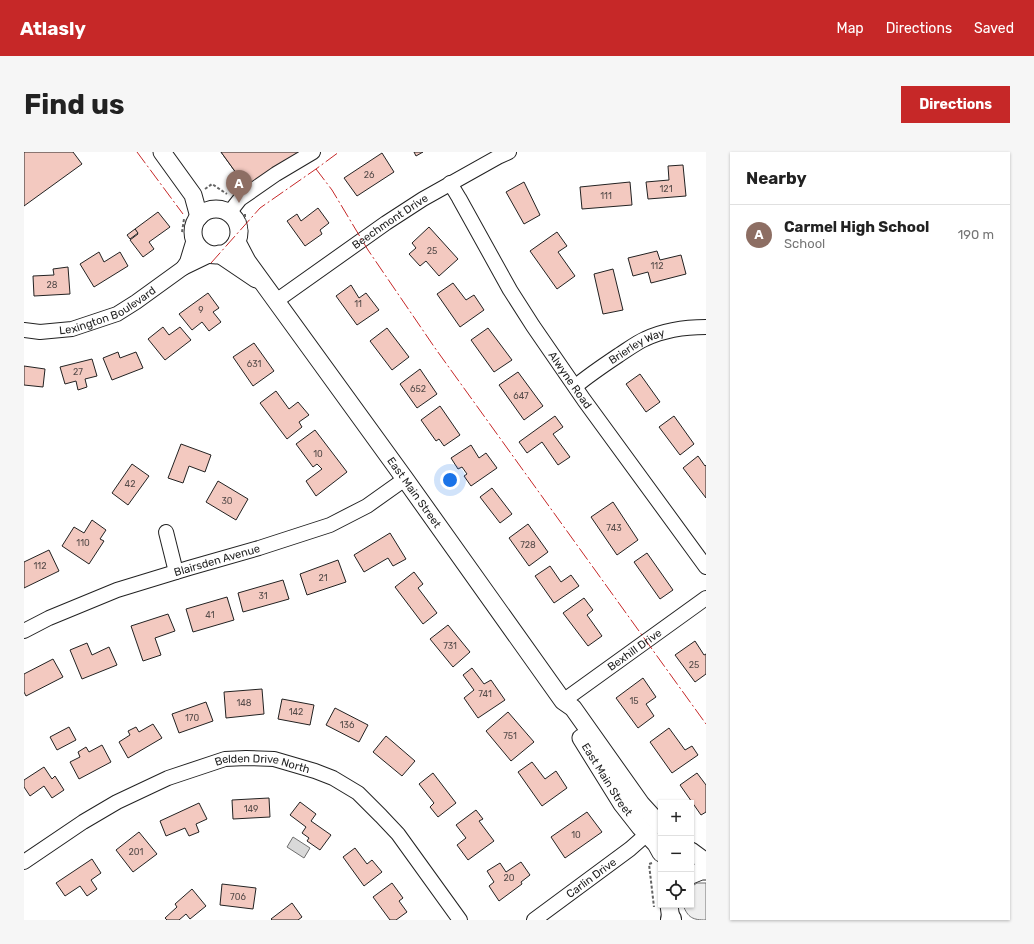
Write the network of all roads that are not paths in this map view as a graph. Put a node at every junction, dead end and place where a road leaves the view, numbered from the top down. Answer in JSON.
{"nodes":[{"id":1,"x":162,"y":152,"type":"edge"},
{"id":2,"x":173,"y":152,"type":"edge"},
{"id":3,"x":313,"y":152,"type":"edge"},
{"id":4,"x":509,"y":152,"type":"edge"},
{"id":5,"x":450,"y":183,"type":"junction"},
{"id":6,"x":231,"y":207,"type":"junction"},
{"id":7,"x":191,"y":214,"type":"junction"},
{"id":8,"x":188,"y":236,"type":"junction"},
{"id":9,"x":243,"y":238,"type":"junction"},
{"id":10,"x":216,"y":254,"type":"junction"},
{"id":11,"x":183,"y":268,"type":"junction"},
{"id":12,"x":265,"y":284,"type":"junction"},
{"id":13,"x":276,"y":301,"type":"junction"},
{"id":14,"x":706,"y":327,"type":"edge"},
{"id":15,"x":24,"y":330,"type":"edge"},
{"id":16,"x":576,"y":386,"type":"junction"},
{"id":17,"x":405,"y":479,"type":"junction"},
{"id":18,"x":166,"y":532,"type":"dead end"},
{"id":19,"x":706,"y":567,"type":"edge"},
{"id":20,"x":176,"y":572,"type":"junction"},
{"id":21,"x":706,"y":598,"type":"edge"},
{"id":22,"x":24,"y":631,"type":"edge"},
{"id":23,"x":563,"y":701,"type":"junction"},
{"id":24,"x":654,"y":830,"type":"edge"},
{"id":25,"x":694,"y":853,"type":"edge"},
{"id":26,"x":655,"y":859,"type":"edge"},
{"id":27,"x":24,"y":862,"type":"edge"},
{"id":28,"x":706,"y":862,"type":"edge"},
{"id":29,"x":706,"y":871,"type":"edge"},
{"id":30,"x":694,"y":874,"type":"edge"},
{"id":31,"x":460,"y":920,"type":"edge"},
{"id":32,"x":534,"y":920,"type":"edge"}],
"edges":[{"from":1,"to":7,"type":"main road"},
{"from":2,"to":6,"type":"main road"},
{"from":3,"to":6,"type":"street"},
{"from":4,"to":5,"type":"street","name":"Beechmont Drive"},
{"from":5,"to":13,"type":"street","name":"Beechmont Drive"},
{"from":5,"to":16,"type":"street","name":"Alwyne Road"},
{"from":6,"to":7,"type":"main road"},
{"from":6,"to":9,"type":"main road"},
{"from":7,"to":8,"type":"main road"},
{"from":8,"to":10,"type":"main road","name":"East Main Street"},
{"from":8,"to":11,"type":"street"},
{"from":9,"to":10,"type":"main road"},
{"from":9,"to":12,"type":"main road","name":"East Main Street"},
{"from":10,"to":11,"type":"street","name":"Lexington Boulevard"},
{"from":10,"to":12,"type":"main road","name":"East Main Street"},
{"from":11,"to":15,"type":"street","name":"Lexington Boulevard"},
{"from":12,"to":13,"type":"main road","name":"East Main Street"},
{"from":13,"to":17,"type":"main road","name":"East Main Street"},
{"from":14,"to":16,"type":"street","name":"Brierley Way"},
{"from":16,"to":19,"type":"street","name":"Alwyne Road"},
{"from":17,"to":20,"type":"street","name":"Blairsden Avenue"},
{"from":17,"to":23,"type":"main road","name":"East Main Street"},
{"from":18,"to":20,"type":"street"},
{"from":20,"to":22,"type":"street","name":"Blairsden Avenue"},
{"from":21,"to":23,"type":"street","name":"Bexhill Drive"},
{"from":23,"to":24,"type":"main road","name":"East Main Street"},
{"from":24,"to":26,"type":"main road","name":"East Main Street"},
{"from":24,"to":32,"type":"street","name":"Carlin Drive"},
{"from":25,"to":28,"type":"main road"},
{"from":27,"to":31,"type":"street","name":"Belden Drive North"},
{"from":29,"to":30,"type":"main road"}]}
